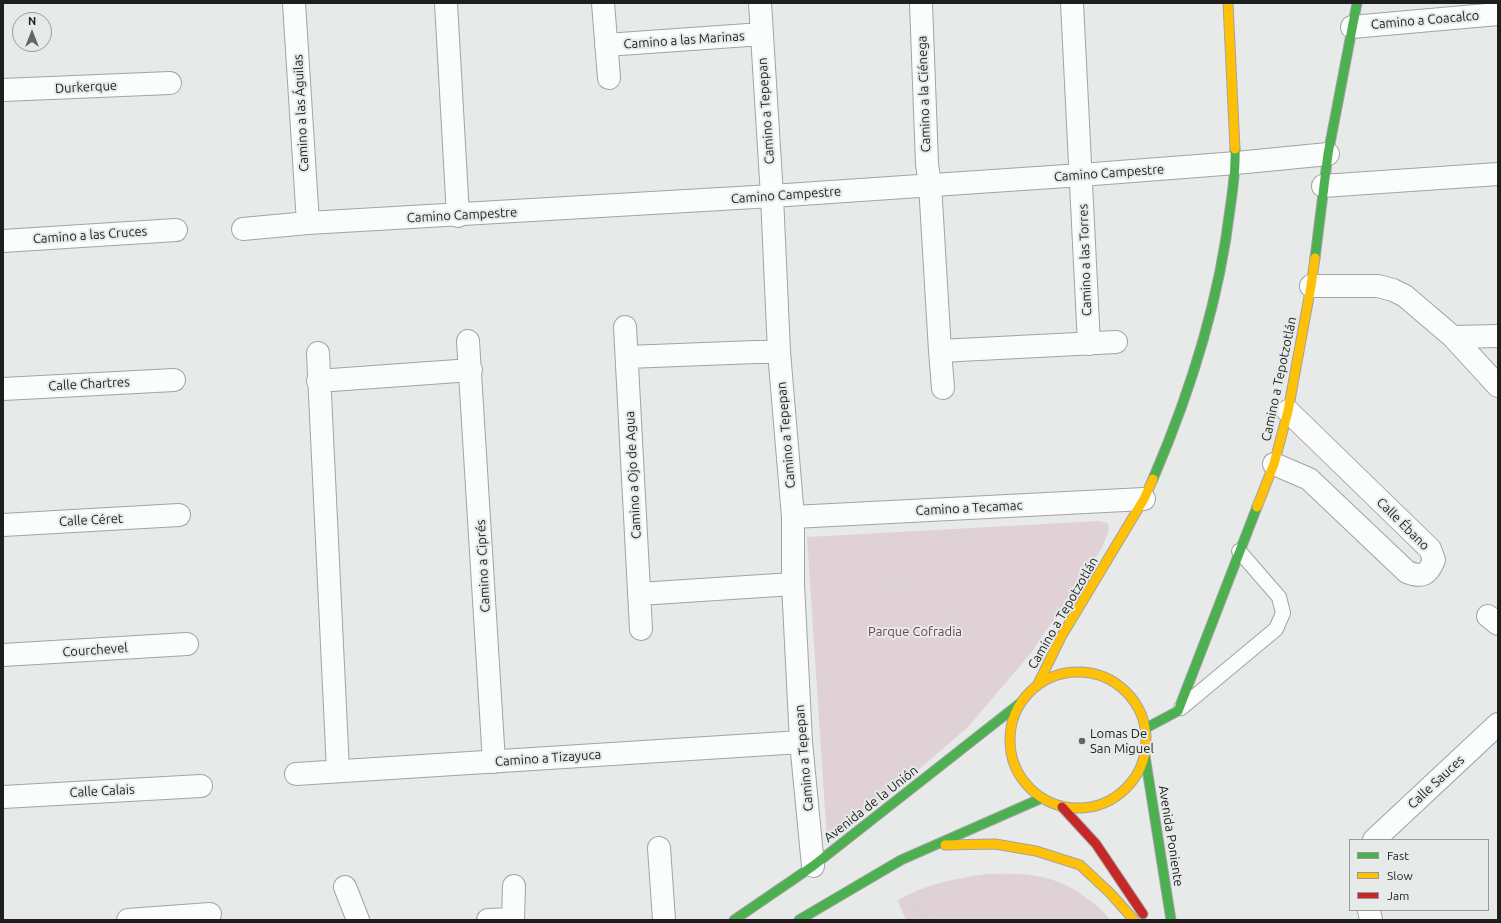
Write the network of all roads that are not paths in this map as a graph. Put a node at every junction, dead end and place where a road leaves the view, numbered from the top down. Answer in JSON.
{"nodes":[{"id":1,"x":294,"y":3,"type":"edge"},
{"id":2,"x":446,"y":3,"type":"edge"},
{"id":3,"x":603,"y":3,"type":"edge"},
{"id":4,"x":760,"y":3,"type":"edge"},
{"id":5,"x":921,"y":3,"type":"edge"},
{"id":6,"x":1072,"y":3,"type":"edge"},
{"id":7,"x":1228,"y":3,"type":"edge"},
{"id":8,"x":1357,"y":3,"type":"edge"},
{"id":9,"x":1498,"y":14,"type":"edge"},
{"id":10,"x":1352,"y":27,"type":"junction"},
{"id":11,"x":762,"y":34,"type":"junction"},
{"id":12,"x":606,"y":45,"type":"junction"},
{"id":13,"x":608,"y":78,"type":"dead end"},
{"id":14,"x":170,"y":83,"type":"dead end"},
{"id":15,"x":3,"y":90,"type":"edge"},
{"id":16,"x":1328,"y":154,"type":"junction"},
{"id":17,"x":1236,"y":163,"type":"junction"},
{"id":18,"x":1498,"y":174,"type":"edge"},
{"id":19,"x":1081,"y":175,"type":"junction"},
{"id":20,"x":930,"y":184,"type":"junction"},
{"id":21,"x":1323,"y":186,"type":"junction"},
{"id":22,"x":772,"y":196,"type":"junction"},
{"id":23,"x":458,"y":216,"type":"junction"},
{"id":24,"x":308,"y":223,"type":"junction"},
{"id":25,"x":242,"y":229,"type":"dead end"},
{"id":26,"x":176,"y":230,"type":"dead end"},
{"id":27,"x":3,"y":241,"type":"edge"},
{"id":28,"x":1311,"y":286,"type":"junction"},
{"id":29,"x":624,"y":327,"type":"dead end"},
{"id":30,"x":1498,"y":336,"type":"edge"},
{"id":31,"x":1453,"y":337,"type":"junction"},
{"id":32,"x":468,"y":341,"type":"dead end"},
{"id":33,"x":1116,"y":342,"type":"dead end"},
{"id":34,"x":1089,"y":344,"type":"junction"},
{"id":35,"x":940,"y":351,"type":"junction"},
{"id":36,"x":779,"y":352,"type":"junction"},
{"id":37,"x":318,"y":353,"type":"dead end"},
{"id":38,"x":627,"y":357,"type":"junction"},
{"id":39,"x":471,"y":370,"type":"junction"},
{"id":40,"x":174,"y":380,"type":"dead end"},
{"id":41,"x":318,"y":381,"type":"junction"},
{"id":42,"x":1498,"y":386,"type":"edge"},
{"id":43,"x":943,"y":388,"type":"dead end"},
{"id":44,"x":3,"y":389,"type":"edge"},
{"id":45,"x":1288,"y":411,"type":"junction"},
{"id":46,"x":1274,"y":464,"type":"junction"},
{"id":47,"x":1144,"y":499,"type":"junction"},
{"id":48,"x":179,"y":515,"type":"dead end"},
{"id":49,"x":793,"y":517,"type":"junction"},
{"id":50,"x":3,"y":525,"type":"edge"},
{"id":51,"x":1239,"y":551,"type":"junction"},
{"id":52,"x":793,"y":584,"type":"junction"},
{"id":53,"x":639,"y":594,"type":"junction"},
{"id":54,"x":641,"y":629,"type":"dead end"},
{"id":55,"x":187,"y":644,"type":"dead end"},
{"id":56,"x":3,"y":655,"type":"edge"},
{"id":57,"x":1038,"y":684,"type":"junction"},
{"id":58,"x":1019,"y":704,"type":"junction"},
{"id":59,"x":1178,"y":711,"type":"junction"},
{"id":60,"x":1498,"y":724,"type":"edge"},
{"id":61,"x":1146,"y":728,"type":"junction"},
{"id":62,"x":801,"y":742,"type":"junction"},
{"id":63,"x":1145,"y":756,"type":"junction"},
{"id":64,"x":494,"y":762,"type":"junction"},
{"id":65,"x":338,"y":770,"type":"junction"},
{"id":66,"x":296,"y":774,"type":"dead end"},
{"id":67,"x":201,"y":786,"type":"dead end"},
{"id":68,"x":3,"y":797,"type":"edge"},
{"id":69,"x":1042,"y":798,"type":"junction"},
{"id":70,"x":1062,"y":807,"type":"junction"},
{"id":71,"x":1375,"y":839,"type":"edge"},
{"id":72,"x":934,"y":846,"type":"junction"},
{"id":73,"x":659,"y":848,"type":"dead end"},
{"id":74,"x":813,"y":866,"type":"junction"},
{"id":75,"x":514,"y":886,"type":"dead end"},
{"id":76,"x":345,"y":887,"type":"dead end"},
{"id":77,"x":210,"y":914,"type":"dead end"},
{"id":78,"x":807,"y":918,"type":"edge"},
{"id":79,"x":513,"y":919,"type":"edge"},
{"id":80,"x":128,"y":920,"type":"edge"},
{"id":81,"x":358,"y":920,"type":"edge"},
{"id":82,"x":488,"y":920,"type":"edge"},
{"id":83,"x":664,"y":920,"type":"edge"},
{"id":84,"x":734,"y":920,"type":"edge"},
{"id":85,"x":1134,"y":920,"type":"edge"},
{"id":86,"x":1147,"y":920,"type":"edge"},
{"id":87,"x":1171,"y":920,"type":"edge"}],
"edges":[{"from":1,"to":24,"type":"street","name":"Camino a las Águilas"},
{"from":2,"to":23,"type":"street"},
{"from":3,"to":12,"type":"street","name":"Camino a las Marinas"},
{"from":4,"to":11,"type":"street","name":"Camino a Tepepan"},
{"from":5,"to":20,"type":"street","name":"Camino a la Ciénega"},
{"from":6,"to":19,"type":"street"},
{"from":7,"to":17,"type":"main road","name":"Camino a Tepotzotlán"},
{"from":8,"to":10,"type":"main road","name":"Camino a Tepotzotlán"},
{"from":9,"to":10,"type":"street","name":"Camino a Coacalco"},
{"from":10,"to":16,"type":"main road","name":"Camino a Tepotzotlán"},
{"from":11,"to":12,"type":"street","name":"Camino a las Marinas"},
{"from":11,"to":22,"type":"street","name":"Camino a Tepepan"},
{"from":12,"to":13,"type":"street","name":"Camino a las Marinas"},
{"from":14,"to":15,"type":"street","name":"Durkerque"},
{"from":16,"to":17,"type":"street","name":"Camino Campestre"},
{"from":16,"to":21,"type":"main road","name":"Camino a Tepotzotlán"},
{"from":17,"to":19,"type":"street","name":"Camino Campestre"},
{"from":17,"to":47,"type":"main road","name":"Camino a Tepotzotlán"},
{"from":18,"to":21,"type":"street"},
{"from":19,"to":20,"type":"street","name":"Camino Campestre"},
{"from":19,"to":34,"type":"street","name":"Camino a las Torres"},
{"from":20,"to":22,"type":"street","name":"Camino Campestre"},
{"from":20,"to":35,"type":"street"},
{"from":21,"to":28,"type":"main road","name":"Camino a Tepotzotlán"},
{"from":22,"to":23,"type":"street","name":"Camino Campestre"},
{"from":22,"to":36,"type":"street","name":"Camino a Tepepan"},
{"from":23,"to":24,"type":"street","name":"Camino Campestre"},
{"from":24,"to":25,"type":"street","name":"Camino Campestre"},
{"from":26,"to":27,"type":"street","name":"Camino a las Cruces"},
{"from":28,"to":31,"type":"street"},
{"from":28,"to":45,"type":"main road","name":"Camino a Tepotzotlán"},
{"from":29,"to":38,"type":"street","name":"Camino a Ojo de Agua"},
{"from":30,"to":31,"type":"street"},
{"from":31,"to":42,"type":"street"},
{"from":32,"to":39,"type":"street","name":"Camino a Ciprés"},
{"from":33,"to":34,"type":"street"},
{"from":34,"to":35,"type":"street"},
{"from":35,"to":43,"type":"street"},
{"from":36,"to":38,"type":"street"},
{"from":36,"to":49,"type":"street","name":"Camino a Tepepan"},
{"from":37,"to":41,"type":"street"},
{"from":38,"to":53,"type":"street","name":"Camino a Ojo de Agua"},
{"from":39,"to":41,"type":"street"},
{"from":39,"to":64,"type":"street","name":"Camino a Ciprés"},
{"from":40,"to":44,"type":"street","name":"Calle Chartres"},
{"from":41,"to":65,"type":"street"},
{"from":45,"to":46,"type":"main road","name":"Camino a Tepotzotlán"},
{"from":45,"to":46,"type":"street","name":"Calle Ébano"},
{"from":46,"to":51,"type":"main road","name":"Camino a Tepotzotlán"},
{"from":47,"to":49,"type":"street","name":"Camino a Tecamac"},
{"from":47,"to":57,"type":"main road","name":"Camino a Tepotzotlán"},
{"from":48,"to":50,"type":"street","name":"Calle Céret"},
{"from":49,"to":52,"type":"street","name":"Camino a Tepepan"},
{"from":51,"to":59,"type":"main road","name":"Camino a Tepotzotlán"},
{"from":51,"to":59,"type":"lane"},
{"from":52,"to":53,"type":"street"},
{"from":52,"to":62,"type":"street","name":"Camino a Tepepan"},
{"from":53,"to":54,"type":"street","name":"Camino a Ojo de Agua"},
{"from":55,"to":56,"type":"street","name":"Courchevel"},
{"from":57,"to":58,"type":"main road"},
{"from":57,"to":61,"type":"main road"},
{"from":58,"to":69,"type":"main road"},
{"from":58,"to":74,"type":"main road","name":"Avenida de la Unión"},
{"from":59,"to":61,"type":"main road"},
{"from":60,"to":71,"type":"street","name":"Calle Sauces"},
{"from":61,"to":63,"type":"main road"},
{"from":62,"to":64,"type":"street","name":"Camino a Tizayuca"},
{"from":62,"to":74,"type":"street","name":"Camino a Tepepan"},
{"from":63,"to":70,"type":"main road"},
{"from":63,"to":87,"type":"main road","name":"Avenida Poniente"},
{"from":64,"to":65,"type":"street","name":"Camino a Tizayuca"},
{"from":65,"to":66,"type":"street","name":"Camino a Tizayuca"},
{"from":67,"to":68,"type":"street","name":"Calle Calais"},
{"from":69,"to":70,"type":"main road"},
{"from":69,"to":72,"type":"main road"},
{"from":70,"to":86,"type":"main road"},
{"from":72,"to":78,"type":"main road"},
{"from":72,"to":85,"type":"main road"},
{"from":73,"to":83,"type":"street"},
{"from":74,"to":84,"type":"main road","name":"Avenida de la Unión"},
{"from":75,"to":79,"type":"street"},
{"from":76,"to":81,"type":"street"},
{"from":77,"to":80,"type":"street"},
{"from":79,"to":82,"type":"street"}]}
